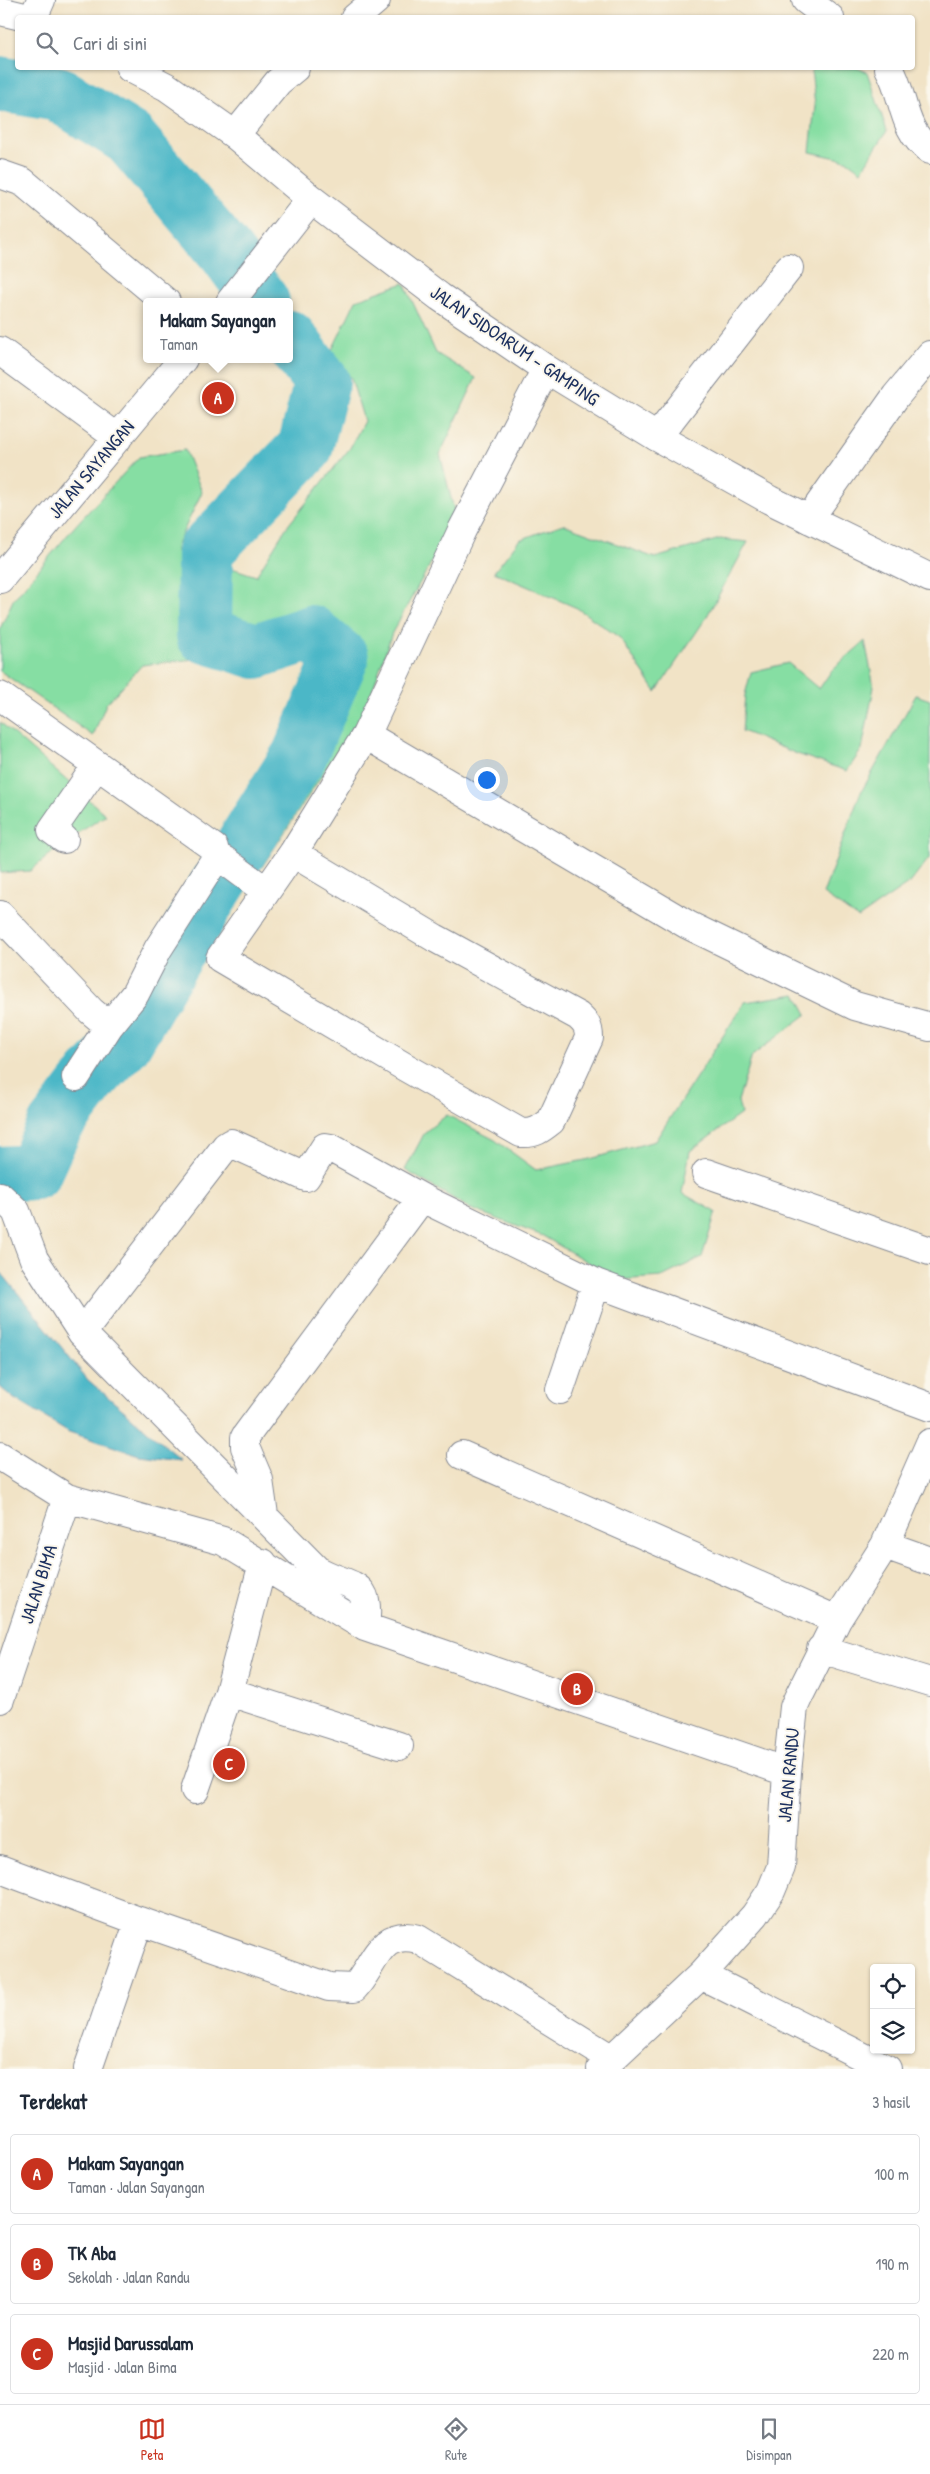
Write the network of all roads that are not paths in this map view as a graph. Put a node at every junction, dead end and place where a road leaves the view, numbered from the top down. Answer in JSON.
{"nodes":[{"id":1,"x":41,"y":0,"type":"edge"},
{"id":2,"x":376,"y":0,"type":"edge"},
{"id":3,"x":806,"y":0,"type":"edge"},
{"id":4,"x":0,"y":11,"type":"edge"},
{"id":5,"x":16,"y":15,"type":"edge"},
{"id":6,"x":34,"y":15,"type":"edge"},
{"id":7,"x":358,"y":15,"type":"edge"},
{"id":8,"x":826,"y":15,"type":"edge"},
{"id":9,"x":134,"y":70,"type":"edge"},
{"id":10,"x":293,"y":70,"type":"edge"},
{"id":11,"x":890,"y":70,"type":"edge"},
{"id":12,"x":235,"y":136,"type":"junction"},
{"id":13,"x":930,"y":150,"type":"edge"},
{"id":14,"x":0,"y":174,"type":"edge"},
{"id":15,"x":311,"y":199,"type":"junction"},
{"id":16,"x":788,"y":268,"type":"dead end"},
{"id":17,"x":161,"y":298,"type":"edge"},
{"id":18,"x":233,"y":298,"type":"edge"},
{"id":19,"x":0,"y":351,"type":"edge"},
{"id":20,"x":930,"y":355,"type":"edge"},
{"id":21,"x":180,"y":363,"type":"edge"},
{"id":22,"x":546,"y":369,"type":"junction"},
{"id":23,"x":657,"y":437,"type":"junction"},
{"id":24,"x":118,"y":438,"type":"junction"},
{"id":25,"x":809,"y":519,"type":"junction"},
{"id":26,"x":930,"y":578,"type":"edge"},
{"id":27,"x":0,"y":579,"type":"edge"},
{"id":28,"x":0,"y":696,"type":"edge"},
{"id":29,"x":366,"y":735,"type":"junction"},
{"id":30,"x":97,"y":766,"type":"junction"},
{"id":31,"x":64,"y":839,"type":"dead end"},
{"id":32,"x":293,"y":853,"type":"junction"},
{"id":33,"x":226,"y":863,"type":"junction"},
{"id":34,"x":266,"y":891,"type":"junction"},
{"id":35,"x":0,"y":915,"type":"edge"},
{"id":36,"x":109,"y":1026,"type":"junction"},
{"id":37,"x":930,"y":1028,"type":"edge"},
{"id":38,"x":76,"y":1077,"type":"dead end"},
{"id":39,"x":706,"y":1173,"type":"dead end"},
{"id":40,"x":0,"y":1196,"type":"edge"},
{"id":41,"x":422,"y":1198,"type":"junction"},
{"id":42,"x":930,"y":1251,"type":"edge"},
{"id":43,"x":596,"y":1283,"type":"junction"},
{"id":44,"x":93,"y":1318,"type":"junction"},
{"id":45,"x":560,"y":1390,"type":"dead end"},
{"id":46,"x":930,"y":1407,"type":"edge"},
{"id":47,"x":930,"y":1443,"type":"edge"},
{"id":48,"x":462,"y":1455,"type":"dead end"},
{"id":49,"x":0,"y":1456,"type":"edge"},
{"id":50,"x":67,"y":1498,"type":"junction"},
{"id":51,"x":264,"y":1515,"type":"junction"},
{"id":52,"x":885,"y":1545,"type":"junction"},
{"id":53,"x":930,"y":1560,"type":"edge"},
{"id":54,"x":263,"y":1563,"type":"junction"},
{"id":55,"x":837,"y":1620,"type":"junction"},
{"id":56,"x":365,"y":1627,"type":"junction"},
{"id":57,"x":821,"y":1650,"type":"junction"},
{"id":58,"x":930,"y":1682,"type":"edge"},
{"id":59,"x":229,"y":1692,"type":"junction"},
{"id":60,"x":0,"y":1699,"type":"edge"},
{"id":61,"x":399,"y":1746,"type":"dead end"},
{"id":62,"x":787,"y":1772,"type":"junction"},
{"id":63,"x":195,"y":1790,"type":"dead end"},
{"id":64,"x":0,"y":1869,"type":"edge"},
{"id":65,"x":139,"y":1921,"type":"junction"},
{"id":66,"x":701,"y":1975,"type":"junction"},
{"id":67,"x":606,"y":2064,"type":"edge"},
{"id":68,"x":88,"y":2069,"type":"edge"},
{"id":69,"x":887,"y":2069,"type":"edge"}],
"edges":[{"from":1,"to":6,"type":"street"},
{"from":2,"to":7,"type":"street"},
{"from":3,"to":8,"type":"street"},
{"from":4,"to":5,"type":"street"},
{"from":9,"to":12,"type":"street","name":"JALAN SIDOARUM - GAMPING"},
{"from":10,"to":12,"type":"street"},
{"from":11,"to":13,"type":"street"},
{"from":12,"to":15,"type":"street","name":"JALAN SIDOARUM - GAMPING"},
{"from":14,"to":17,"type":"street"},
{"from":15,"to":18,"type":"street"},
{"from":15,"to":22,"type":"street","name":"JALAN SIDOARUM - GAMPING"},
{"from":16,"to":23,"type":"street"},
{"from":19,"to":24,"type":"street"},
{"from":20,"to":25,"type":"street"},
{"from":21,"to":24,"type":"street","name":"JALAN SAYANGAN"},
{"from":22,"to":23,"type":"street","name":"JALAN SIDOARUM - GAMPING"},
{"from":22,"to":29,"type":"street"},
{"from":23,"to":25,"type":"street","name":"JALAN SIDOARUM - GAMPING"},
{"from":24,"to":27,"type":"street","name":"JALAN SAYANGAN"},
{"from":25,"to":26,"type":"street","name":"JALAN SIDOARUM - GAMPING"},
{"from":28,"to":30,"type":"street"},
{"from":29,"to":32,"type":"street"},
{"from":29,"to":37,"type":"street"},
{"from":30,"to":31,"type":"street"},
{"from":30,"to":33,"type":"street"},
{"from":32,"to":34,"type":"street"},
{"from":32,"to":34,"type":"street"},
{"from":33,"to":34,"type":"street"},
{"from":33,"to":36,"type":"street"},
{"from":35,"to":36,"type":"street"},
{"from":36,"to":38,"type":"street"},
{"from":39,"to":42,"type":"street"},
{"from":40,"to":44,"type":"street"},
{"from":41,"to":43,"type":"street"},
{"from":41,"to":44,"type":"street"},
{"from":41,"to":51,"type":"street"},
{"from":43,"to":45,"type":"street"},
{"from":43,"to":46,"type":"street"},
{"from":44,"to":51,"type":"street"},
{"from":47,"to":52,"type":"street","name":"JALAN RANDU"},
{"from":48,"to":55,"type":"street"},
{"from":49,"to":50,"type":"street"},
{"from":50,"to":54,"type":"street"},
{"from":50,"to":60,"type":"street","name":"JALAN BIMA"},
{"from":51,"to":56,"type":"street"},
{"from":52,"to":53,"type":"street"},
{"from":52,"to":55,"type":"street","name":"JALAN RANDU"},
{"from":54,"to":56,"type":"street"},
{"from":54,"to":59,"type":"street"},
{"from":55,"to":57,"type":"street","name":"JALAN RANDU"},
{"from":56,"to":62,"type":"street"},
{"from":57,"to":58,"type":"street"},
{"from":57,"to":62,"type":"street","name":"JALAN RANDU"},
{"from":59,"to":61,"type":"street"},
{"from":59,"to":63,"type":"street"},
{"from":62,"to":66,"type":"street","name":"JALAN RANDU"},
{"from":64,"to":65,"type":"street"},
{"from":65,"to":67,"type":"street"},
{"from":65,"to":68,"type":"street"},
{"from":66,"to":67,"type":"street","name":"JALAN RANDU"},
{"from":66,"to":69,"type":"street"}]}
